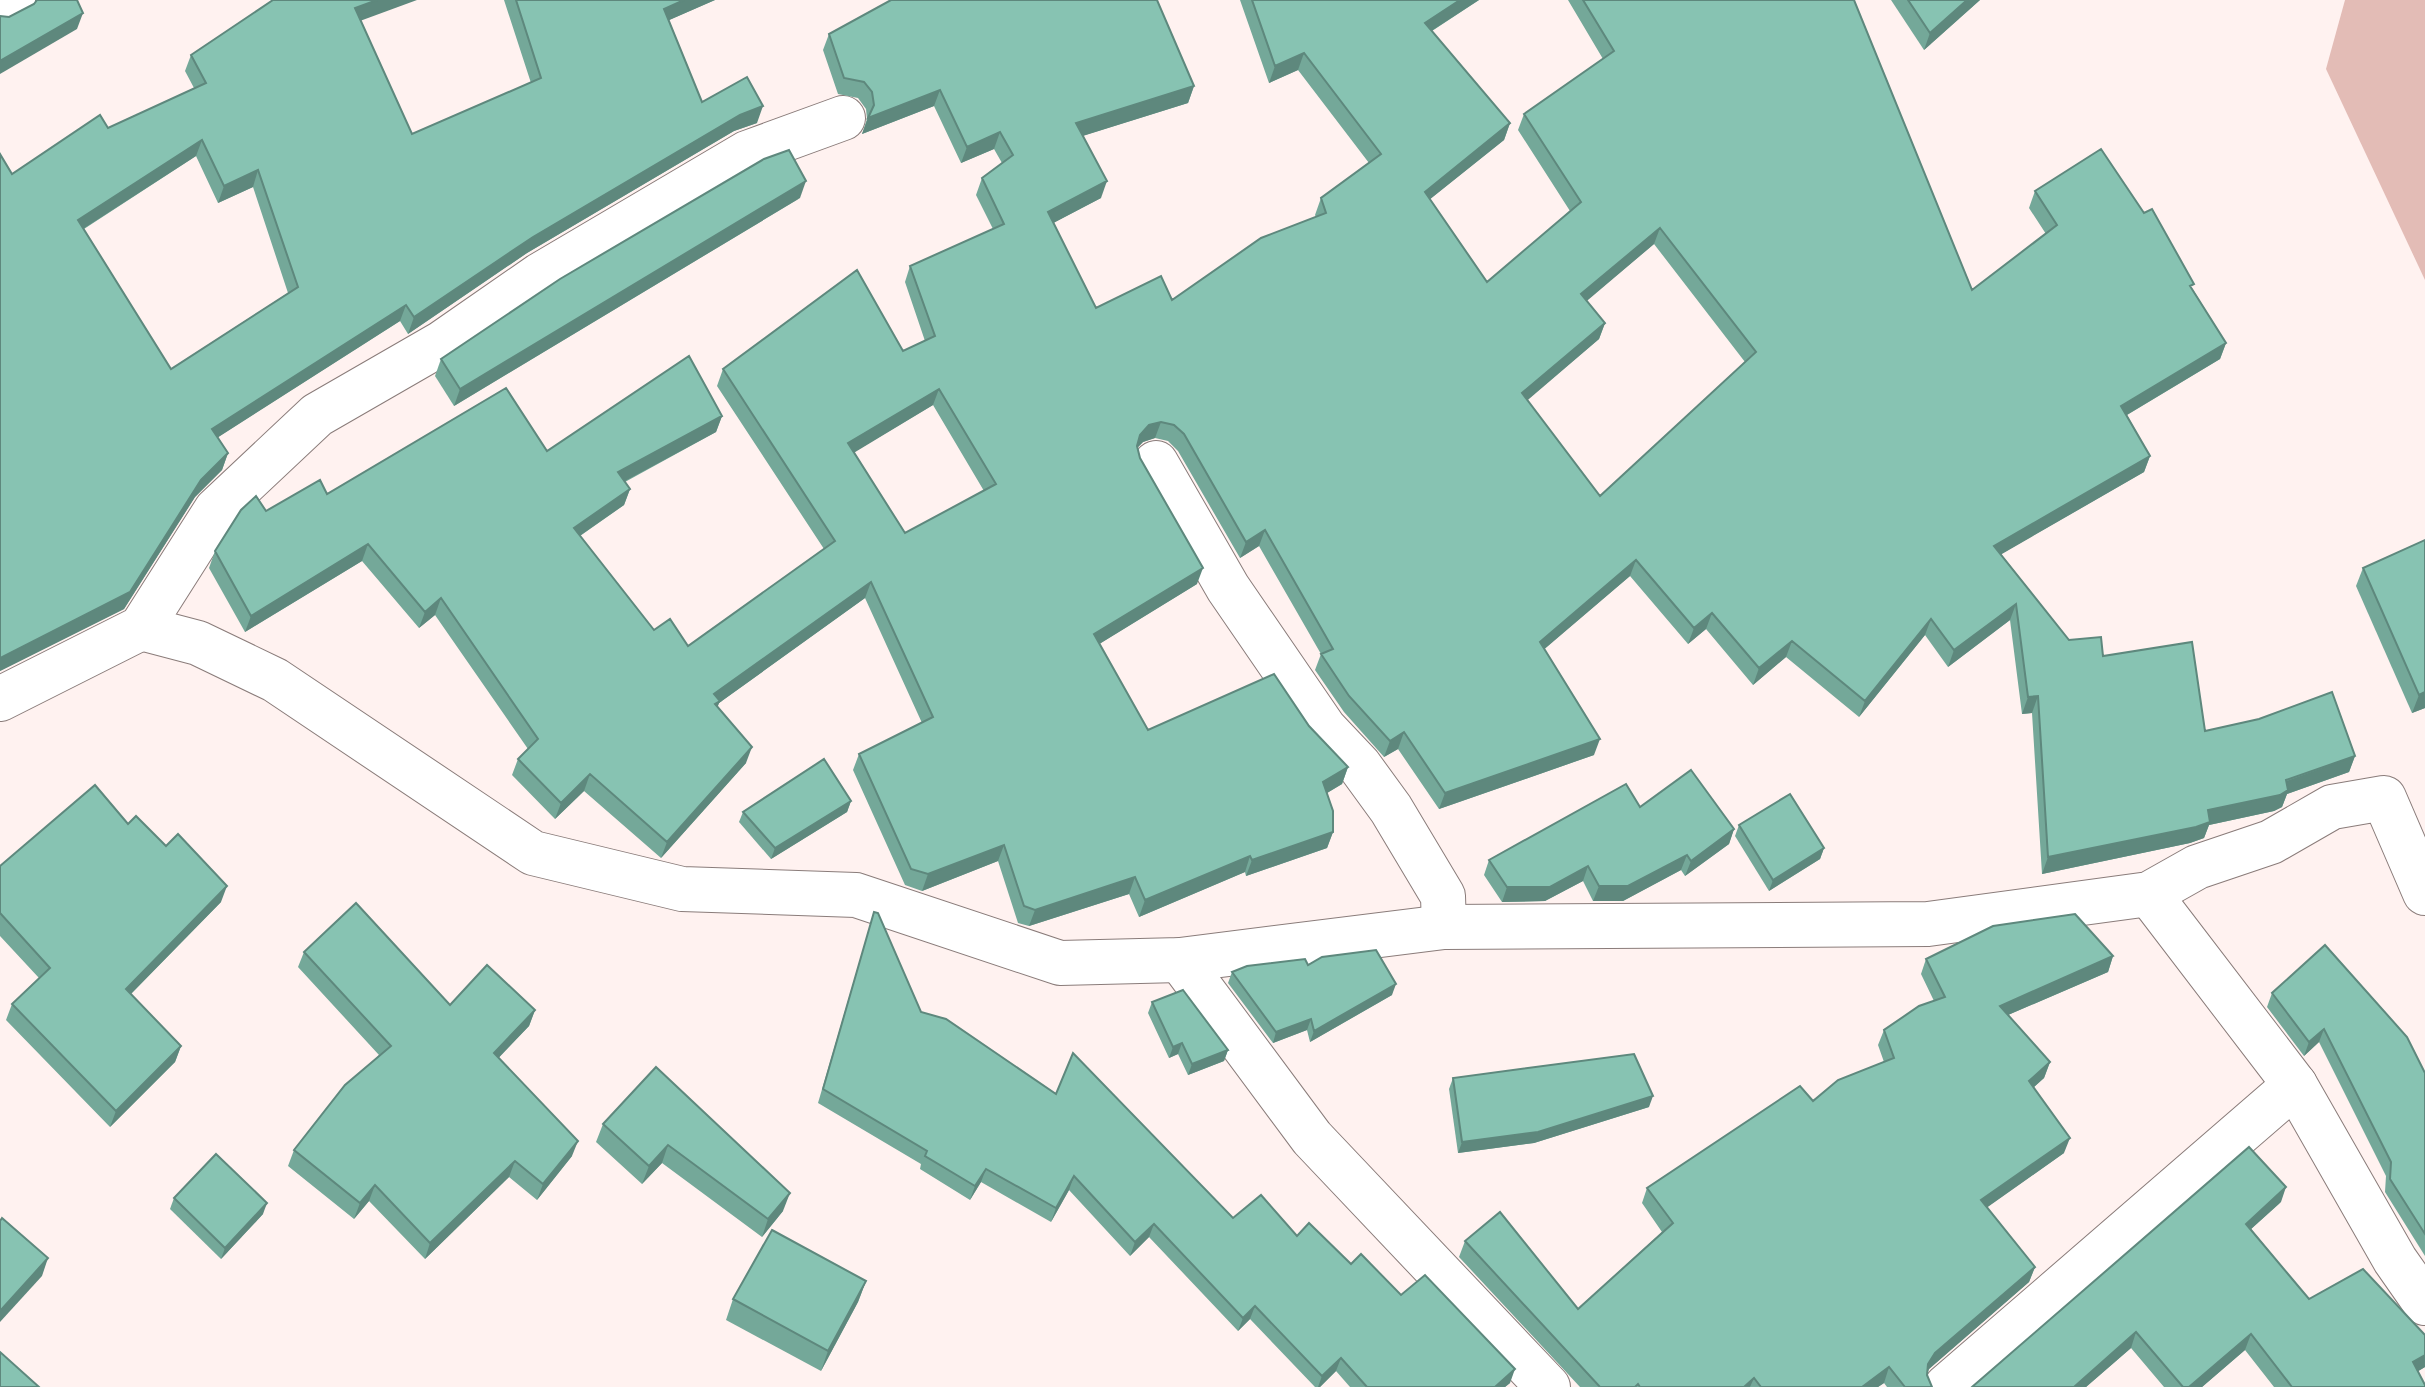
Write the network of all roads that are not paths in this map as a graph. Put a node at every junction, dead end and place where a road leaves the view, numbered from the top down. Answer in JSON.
{"nodes":[{"id":1,"x":13,"y":0,"type":"edge"},
{"id":2,"x":0,"y":9,"type":"edge"},
{"id":3,"x":843,"y":118,"type":"dead end"},
{"id":4,"x":1156,"y":463,"type":"dead end"},
{"id":5,"x":141,"y":628,"type":"junction"},
{"id":6,"x":0,"y":699,"type":"edge"},
{"id":7,"x":2425,"y":893,"type":"edge"},
{"id":8,"x":2149,"y":894,"type":"junction"},
{"id":9,"x":1444,"y":927,"type":"junction"},
{"id":10,"x":1180,"y":960,"type":"junction"},
{"id":11,"x":2295,"y":1085,"type":"junction"},
{"id":12,"x":2425,"y":1303,"type":"edge"},
{"id":13,"x":1548,"y":1387,"type":"edge"},
{"id":14,"x":1946,"y":1387,"type":"edge"}],
"edges":[{"from":1,"to":2,"type":"street"},
{"from":3,"to":5,"type":"street"},
{"from":4,"to":9,"type":"street"},
{"from":5,"to":6,"type":"street"},
{"from":5,"to":10,"type":"street"},
{"from":7,"to":8,"type":"street"},
{"from":8,"to":9,"type":"street"},
{"from":8,"to":11,"type":"street"},
{"from":9,"to":10,"type":"street"},
{"from":10,"to":13,"type":"street"},
{"from":11,"to":12,"type":"street"},
{"from":11,"to":14,"type":"street"}]}
